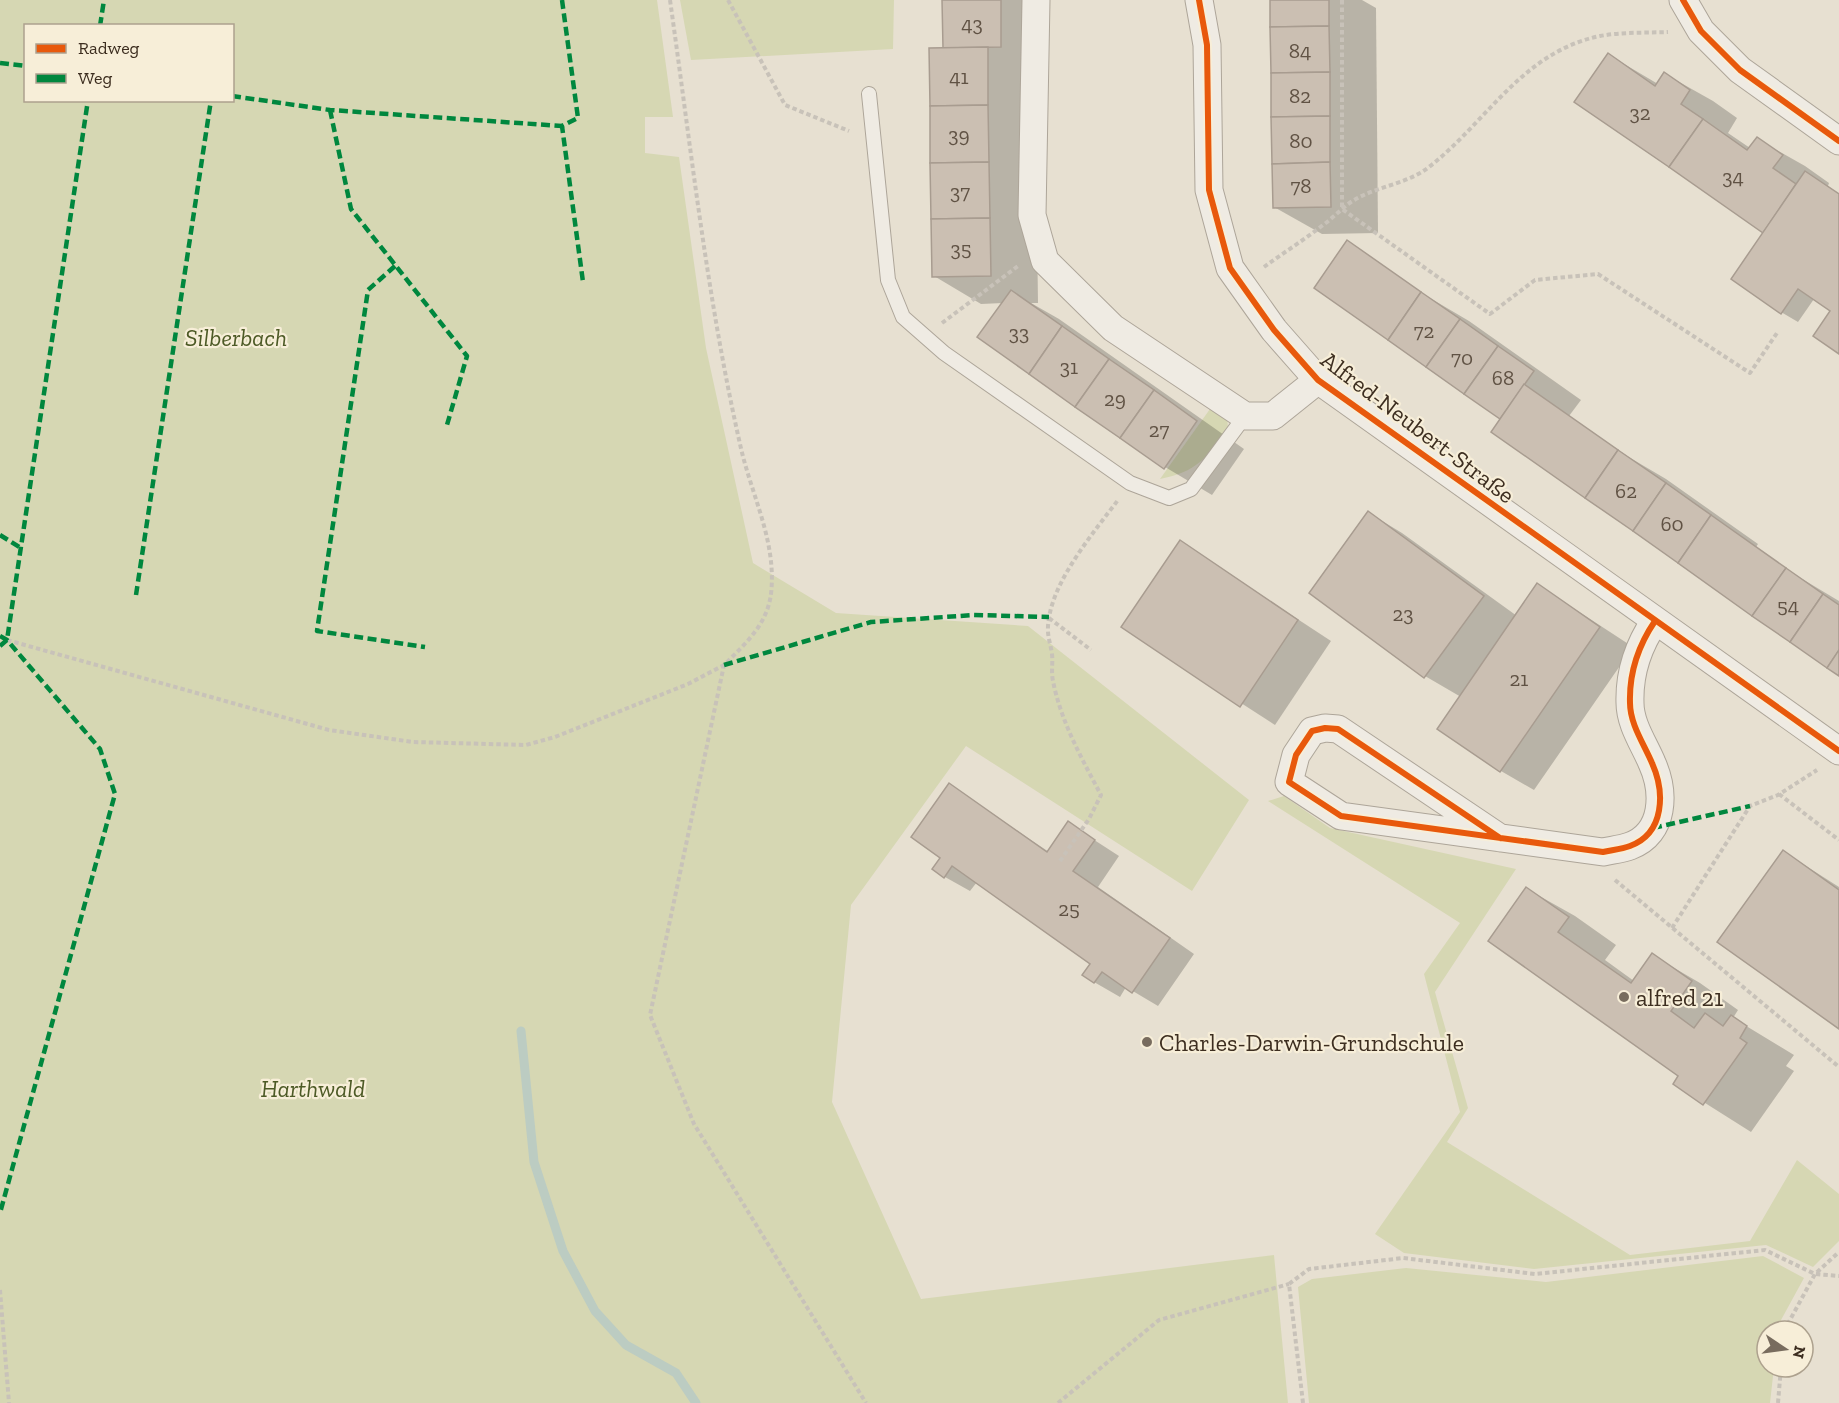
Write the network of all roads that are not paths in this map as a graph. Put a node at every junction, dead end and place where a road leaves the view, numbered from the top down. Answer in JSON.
{"nodes":[{"id":1,"x":1036,"y":0,"type":"edge"},
{"id":2,"x":1199,"y":0,"type":"edge"},
{"id":3,"x":1683,"y":0,"type":"edge"},
{"id":4,"x":869,"y":94,"type":"dead end"},
{"id":5,"x":1839,"y":141,"type":"edge"},
{"id":6,"x":1318,"y":380,"type":"junction"},
{"id":7,"x":1245,"y":416,"type":"junction"},
{"id":8,"x":1655,"y":621,"type":"junction"},
{"id":9,"x":1839,"y":751,"type":"edge"},
{"id":10,"x":1500,"y":838,"type":"junction"}],
"edges":[{"from":1,"to":7,"type":"street"},
{"from":2,"to":6,"type":"street","name":"Alfred-Neubert-Straße"},
{"from":3,"to":5,"type":"street"},
{"from":4,"to":7,"type":"lane"},
{"from":6,"to":7,"type":"street","name":"Alfred-Neubert-Straße"},
{"from":6,"to":8,"type":"street","name":"Alfred-Neubert-Straße"},
{"from":8,"to":9,"type":"street","name":"Alfred-Neubert-Straße"},
{"from":8,"to":10,"type":"street"},
{"from":10,"to":10,"type":"street"}]}
